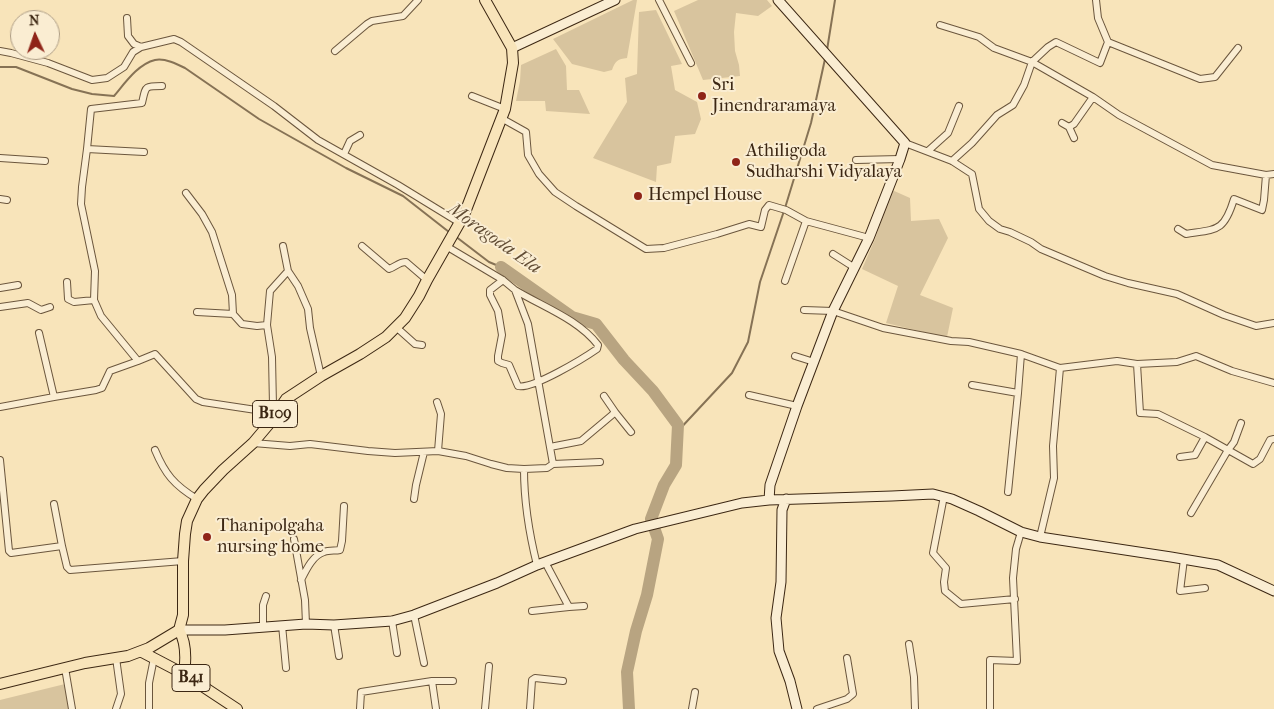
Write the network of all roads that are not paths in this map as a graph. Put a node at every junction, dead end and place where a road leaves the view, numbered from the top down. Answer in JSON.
{"nodes":[{"id":1,"x":418,"y":0,"type":"edge"},
{"id":2,"x":485,"y":0,"type":"edge"},
{"id":3,"x":615,"y":0,"type":"edge"},
{"id":4,"x":659,"y":0,"type":"edge"},
{"id":5,"x":778,"y":0,"type":"edge"},
{"id":6,"x":1096,"y":0,"type":"edge"},
{"id":7,"x":126,"y":18,"type":"dead end"},
{"id":8,"x":940,"y":24,"type":"dead end"},
{"id":9,"x":1108,"y":42,"type":"junction"},
{"id":10,"x":141,"y":47,"type":"junction"},
{"id":11,"x":512,"y":48,"type":"junction"},
{"id":12,"x":1238,"y":48,"type":"dead end"},
{"id":13,"x":0,"y":51,"type":"edge"},
{"id":14,"x":335,"y":51,"type":"dead end"},
{"id":15,"x":1032,"y":62,"type":"junction"},
{"id":16,"x":691,"y":63,"type":"dead end"},
{"id":17,"x":162,"y":86,"type":"dead end"},
{"id":18,"x":472,"y":96,"type":"dead end"},
{"id":19,"x":1093,"y":97,"type":"junction"},
{"id":20,"x":959,"y":106,"type":"dead end"},
{"id":21,"x":503,"y":114,"type":"junction"},
{"id":22,"x":1062,"y":123,"type":"dead end"},
{"id":23,"x":1069,"y":127,"type":"junction"},
{"id":24,"x":360,"y":135,"type":"dead end"},
{"id":25,"x":1074,"y":138,"type":"dead end"},
{"id":26,"x":904,"y":143,"type":"junction"},
{"id":27,"x":87,"y":149,"type":"junction"},
{"id":28,"x":928,"y":151,"type":"junction"},
{"id":29,"x":144,"y":152,"type":"dead end"},
{"id":30,"x":344,"y":154,"type":"junction"},
{"id":31,"x":0,"y":158,"type":"edge"},
{"id":32,"x":900,"y":159,"type":"junction"},
{"id":33,"x":856,"y":160,"type":"dead end"},
{"id":34,"x":46,"y":161,"type":"dead end"},
{"id":35,"x":952,"y":161,"type":"junction"},
{"id":36,"x":1274,"y":174,"type":"edge"},
{"id":37,"x":1266,"y":175,"type":"junction"},
{"id":38,"x":186,"y":193,"type":"dead end"},
{"id":39,"x":806,"y":221,"type":"junction"},
{"id":40,"x":459,"y":225,"type":"junction"},
{"id":41,"x":1178,"y":229,"type":"dead end"},
{"id":42,"x":869,"y":238,"type":"junction"},
{"id":43,"x":447,"y":244,"type":"junction"},
{"id":44,"x":283,"y":246,"type":"dead end"},
{"id":45,"x":362,"y":246,"type":"dead end"},
{"id":46,"x":833,"y":254,"type":"dead end"},
{"id":47,"x":855,"y":268,"type":"junction"},
{"id":48,"x":288,"y":270,"type":"junction"},
{"id":49,"x":427,"y":280,"type":"junction"},
{"id":50,"x":503,"y":280,"type":"junction"},
{"id":51,"x":785,"y":281,"type":"dead end"},
{"id":52,"x":67,"y":282,"type":"dead end"},
{"id":53,"x":18,"y":285,"type":"dead end"},
{"id":54,"x":0,"y":288,"type":"edge"},
{"id":55,"x":515,"y":290,"type":"junction"},
{"id":56,"x":94,"y":300,"type":"junction"},
{"id":57,"x":0,"y":307,"type":"edge"},
{"id":58,"x":50,"y":307,"type":"dead end"},
{"id":59,"x":804,"y":310,"type":"dead end"},
{"id":60,"x":198,"y":312,"type":"dead end"},
{"id":61,"x":833,"y":312,"type":"junction"},
{"id":62,"x":233,"y":314,"type":"junction"},
{"id":63,"x":1274,"y":323,"type":"edge"},
{"id":64,"x":267,"y":325,"type":"junction"},
{"id":65,"x":396,"y":328,"type":"junction"},
{"id":66,"x":39,"y":333,"type":"dead end"},
{"id":67,"x":422,"y":345,"type":"dead end"},
{"id":68,"x":1021,"y":354,"type":"junction"},
{"id":69,"x":795,"y":356,"type":"dead end"},
{"id":70,"x":138,"y":361,"type":"junction"},
{"id":71,"x":814,"y":362,"type":"junction"},
{"id":72,"x":1137,"y":364,"type":"junction"},
{"id":73,"x":1060,"y":368,"type":"junction"},
{"id":74,"x":321,"y":376,"type":"junction"},
{"id":75,"x":538,"y":382,"type":"junction"},
{"id":76,"x":1274,"y":383,"type":"edge"},
{"id":77,"x":972,"y":385,"type":"dead end"},
{"id":78,"x":1018,"y":394,"type":"junction"},
{"id":79,"x":749,"y":395,"type":"dead end"},
{"id":80,"x":604,"y":396,"type":"dead end"},
{"id":81,"x":54,"y":397,"type":"junction"},
{"id":82,"x":437,"y":402,"type":"dead end"},
{"id":83,"x":797,"y":406,"type":"junction"},
{"id":84,"x":0,"y":407,"type":"edge"},
{"id":85,"x":615,"y":412,"type":"junction"},
{"id":86,"x":276,"y":413,"type":"junction"},
{"id":87,"x":1241,"y":422,"type":"dead end"},
{"id":88,"x":631,"y":432,"type":"dead end"},
{"id":89,"x":1205,"y":437,"type":"junction"},
{"id":90,"x":1274,"y":439,"type":"edge"},
{"id":91,"x":253,"y":443,"type":"junction"},
{"id":92,"x":550,"y":447,"type":"junction"},
{"id":93,"x":155,"y":450,"type":"dead end"},
{"id":94,"x":1228,"y":450,"type":"junction"},
{"id":95,"x":438,"y":451,"type":"junction"},
{"id":96,"x":424,"y":452,"type":"junction"},
{"id":97,"x":1180,"y":457,"type":"dead end"},
{"id":98,"x":0,"y":460,"type":"edge"},
{"id":99,"x":600,"y":462,"type":"dead end"},
{"id":100,"x":553,"y":464,"type":"junction"},
{"id":101,"x":524,"y":468,"type":"junction"},
{"id":102,"x":1008,"y":492,"type":"dead end"},
{"id":103,"x":944,"y":496,"type":"junction"},
{"id":104,"x":197,"y":499,"type":"junction"},
{"id":105,"x":414,"y":499,"type":"dead end"},
{"id":106,"x":786,"y":499,"type":"junction"},
{"id":107,"x":769,"y":500,"type":"junction"},
{"id":108,"x":54,"y":504,"type":"dead end"},
{"id":109,"x":344,"y":506,"type":"dead end"},
{"id":110,"x":2,"y":508,"type":"edge"},
{"id":111,"x":1191,"y":513,"type":"dead end"},
{"id":112,"x":1020,"y":532,"type":"junction"},
{"id":113,"x":1040,"y":537,"type":"junction"},
{"id":114,"x":294,"y":539,"type":"dead end"},
{"id":115,"x":62,"y":546,"type":"junction"},
{"id":116,"x":1184,"y":559,"type":"junction"},
{"id":117,"x":183,"y":561,"type":"junction"},
{"id":118,"x":541,"y":564,"type":"junction"},
{"id":119,"x":301,"y":580,"type":"junction"},
{"id":120,"x":1205,"y":588,"type":"dead end"},
{"id":121,"x":1274,"y":590,"type":"edge"},
{"id":122,"x":266,"y":596,"type":"dead end"},
{"id":123,"x":1015,"y":599,"type":"junction"},
{"id":124,"x":584,"y":606,"type":"dead end"},
{"id":125,"x":570,"y":607,"type":"junction"},
{"id":126,"x":532,"y":611,"type":"dead end"},
{"id":127,"x":414,"y":615,"type":"junction"},
{"id":128,"x":392,"y":621,"type":"junction"},
{"id":129,"x":306,"y":624,"type":"junction"},
{"id":130,"x":282,"y":625,"type":"junction"},
{"id":131,"x":263,"y":626,"type":"junction"},
{"id":132,"x":334,"y":626,"type":"junction"},
{"id":133,"x":179,"y":630,"type":"junction"},
{"id":134,"x":909,"y":644,"type":"dead end"},
{"id":135,"x":142,"y":652,"type":"junction"},
{"id":136,"x":397,"y":653,"type":"dead end"},
{"id":137,"x":338,"y":656,"type":"dead end"},
{"id":138,"x":116,"y":658,"type":"junction"},
{"id":139,"x":154,"y":658,"type":"junction"},
{"id":140,"x":847,"y":658,"type":"dead end"},
{"id":141,"x":424,"y":664,"type":"dead end"},
{"id":142,"x":489,"y":666,"type":"dead end"},
{"id":143,"x":65,"y":668,"type":"junction"},
{"id":144,"x":286,"y":668,"type":"dead end"},
{"id":145,"x":184,"y":674,"type":"junction"},
{"id":146,"x":432,"y":681,"type":"junction"},
{"id":147,"x":453,"y":681,"type":"dead end"},
{"id":148,"x":563,"y":681,"type":"dead end"},
{"id":149,"x":0,"y":684,"type":"edge"},
{"id":150,"x":695,"y":692,"type":"dead end"},
{"id":151,"x":72,"y":709,"type":"edge"},
{"id":152,"x":116,"y":709,"type":"edge"},
{"id":153,"x":149,"y":709,"type":"edge"},
{"id":154,"x":236,"y":709,"type":"edge"},
{"id":155,"x":360,"y":709,"type":"edge"},
{"id":156,"x":436,"y":709,"type":"edge"},
{"id":157,"x":486,"y":709,"type":"edge"},
{"id":158,"x":530,"y":709,"type":"edge"},
{"id":159,"x":692,"y":709,"type":"edge"},
{"id":160,"x":797,"y":709,"type":"edge"},
{"id":161,"x":817,"y":709,"type":"edge"},
{"id":162,"x":915,"y":709,"type":"edge"},
{"id":163,"x":990,"y":709,"type":"edge"}],
"edges":[{"from":1,"to":14,"type":"street"},
{"from":2,"to":11,"type":"main road"},
{"from":3,"to":11,"type":"street"},
{"from":4,"to":16,"type":"street"},
{"from":5,"to":26,"type":"street"},
{"from":6,"to":9,"type":"street"},
{"from":7,"to":10,"type":"street"},
{"from":8,"to":15,"type":"street"},
{"from":9,"to":12,"type":"street"},
{"from":9,"to":15,"type":"street"},
{"from":10,"to":13,"type":"street"},
{"from":10,"to":30,"type":"street"},
{"from":11,"to":21,"type":"main road","number":"B109"},
{"from":15,"to":19,"type":"street"},
{"from":15,"to":35,"type":"street"},
{"from":17,"to":27,"type":"street"},
{"from":18,"to":21,"type":"street"},
{"from":19,"to":23,"type":"street"},
{"from":19,"to":37,"type":"street"},
{"from":20,"to":28,"type":"street"},
{"from":21,"to":39,"type":"street"},
{"from":21,"to":40,"type":"main road","number":"B109"},
{"from":22,"to":23,"type":"street"},
{"from":23,"to":25,"type":"street"},
{"from":24,"to":30,"type":"street"},
{"from":26,"to":28,"type":"street"},
{"from":26,"to":32,"type":"street"},
{"from":27,"to":29,"type":"street"},
{"from":27,"to":56,"type":"street"},
{"from":28,"to":35,"type":"street"},
{"from":30,"to":40,"type":"street"},
{"from":31,"to":34,"type":"street"},
{"from":32,"to":33,"type":"street"},
{"from":32,"to":42,"type":"street"},
{"from":35,"to":63,"type":"street"},
{"from":36,"to":37,"type":"street"},
{"from":37,"to":41,"type":"street"},
{"from":38,"to":62,"type":"street"},
{"from":39,"to":42,"type":"street"},
{"from":39,"to":51,"type":"street"},
{"from":40,"to":43,"type":"main road","number":"B109"},
{"from":42,"to":47,"type":"street"},
{"from":43,"to":49,"type":"main road","number":"B109"},
{"from":43,"to":50,"type":"street"},
{"from":44,"to":48,"type":"street"},
{"from":45,"to":49,"type":"street"},
{"from":46,"to":47,"type":"street"},
{"from":47,"to":61,"type":"street"},
{"from":48,"to":64,"type":"street"},
{"from":48,"to":74,"type":"street"},
{"from":49,"to":65,"type":"main road","number":"B109"},
{"from":50,"to":55,"type":"street"},
{"from":50,"to":75,"type":"street"},
{"from":52,"to":56,"type":"street"},
{"from":53,"to":54,"type":"street"},
{"from":55,"to":75,"type":"street"},
{"from":55,"to":75,"type":"street"},
{"from":56,"to":70,"type":"street"},
{"from":57,"to":58,"type":"street"},
{"from":59,"to":61,"type":"street"},
{"from":60,"to":62,"type":"street"},
{"from":61,"to":68,"type":"street"},
{"from":61,"to":71,"type":"street"},
{"from":62,"to":64,"type":"street"},
{"from":64,"to":86,"type":"street"},
{"from":65,"to":67,"type":"street"},
{"from":65,"to":74,"type":"main road","number":"B109"},
{"from":66,"to":81,"type":"street"},
{"from":68,"to":73,"type":"street"},
{"from":68,"to":78,"type":"street"},
{"from":69,"to":71,"type":"street"},
{"from":70,"to":81,"type":"street"},
{"from":70,"to":86,"type":"street"},
{"from":71,"to":83,"type":"street"},
{"from":72,"to":73,"type":"street"},
{"from":72,"to":76,"type":"street"},
{"from":72,"to":89,"type":"street"},
{"from":73,"to":113,"type":"street"},
{"from":74,"to":86,"type":"main road","number":"B109"},
{"from":75,"to":92,"type":"street"},
{"from":77,"to":78,"type":"street"},
{"from":78,"to":102,"type":"street"},
{"from":79,"to":83,"type":"street"},
{"from":80,"to":85,"type":"street"},
{"from":81,"to":84,"type":"street"},
{"from":82,"to":95,"type":"street"},
{"from":83,"to":107,"type":"street"},
{"from":85,"to":88,"type":"street"},
{"from":85,"to":92,"type":"street"},
{"from":86,"to":91,"type":"main road","number":"B109"},
{"from":87,"to":94,"type":"street"},
{"from":89,"to":94,"type":"street"},
{"from":89,"to":97,"type":"street"},
{"from":90,"to":94,"type":"street"},
{"from":91,"to":96,"type":"street"},
{"from":91,"to":104,"type":"main road","number":"B109"},
{"from":92,"to":100,"type":"street"},
{"from":93,"to":104,"type":"street"},
{"from":94,"to":111,"type":"street"},
{"from":95,"to":96,"type":"street"},
{"from":95,"to":101,"type":"street"},
{"from":96,"to":105,"type":"street"},
{"from":98,"to":110,"type":"street"},
{"from":99,"to":100,"type":"street"},
{"from":100,"to":101,"type":"street"},
{"from":101,"to":118,"type":"street"},
{"from":103,"to":106,"type":"street"},
{"from":103,"to":112,"type":"street"},
{"from":103,"to":123,"type":"street"},
{"from":104,"to":117,"type":"main road","number":"B109"},
{"from":106,"to":107,"type":"street"},
{"from":106,"to":160,"type":"street"},
{"from":107,"to":118,"type":"street"},
{"from":108,"to":115,"type":"street"},
{"from":109,"to":119,"type":"street"},
{"from":110,"to":115,"type":"street"},
{"from":112,"to":113,"type":"street"},
{"from":112,"to":123,"type":"street"},
{"from":113,"to":116,"type":"street"},
{"from":114,"to":119,"type":"street"},
{"from":115,"to":117,"type":"street"},
{"from":116,"to":120,"type":"street"},
{"from":116,"to":121,"type":"street"},
{"from":117,"to":133,"type":"main road","number":"B109"},
{"from":118,"to":125,"type":"street"},
{"from":118,"to":127,"type":"street"},
{"from":119,"to":129,"type":"street"},
{"from":122,"to":131,"type":"street"},
{"from":123,"to":163,"type":"street"},
{"from":124,"to":125,"type":"street"},
{"from":125,"to":126,"type":"street"},
{"from":127,"to":128,"type":"street"},
{"from":127,"to":141,"type":"street"},
{"from":128,"to":132,"type":"street"},
{"from":128,"to":136,"type":"street"},
{"from":129,"to":130,"type":"street"},
{"from":129,"to":132,"type":"street"},
{"from":130,"to":131,"type":"street"},
{"from":130,"to":144,"type":"street"},
{"from":131,"to":133,"type":"street"},
{"from":132,"to":137,"type":"street"},
{"from":133,"to":135,"type":"main road"},
{"from":133,"to":145,"type":"main road"},
{"from":134,"to":162,"type":"street"},
{"from":135,"to":138,"type":"main road"},
{"from":135,"to":139,"type":"main road","number":"B41"},
{"from":138,"to":143,"type":"main road"},
{"from":138,"to":152,"type":"street"},
{"from":139,"to":145,"type":"main road","number":"B41"},
{"from":139,"to":153,"type":"street"},
{"from":140,"to":161,"type":"street"},
{"from":142,"to":157,"type":"street"},
{"from":143,"to":149,"type":"main road"},
{"from":143,"to":151,"type":"street"},
{"from":145,"to":154,"type":"main road","number":"B41"},
{"from":146,"to":147,"type":"street"},
{"from":146,"to":155,"type":"street"},
{"from":146,"to":156,"type":"street"},
{"from":148,"to":158,"type":"street"},
{"from":150,"to":159,"type":"street"}]}
